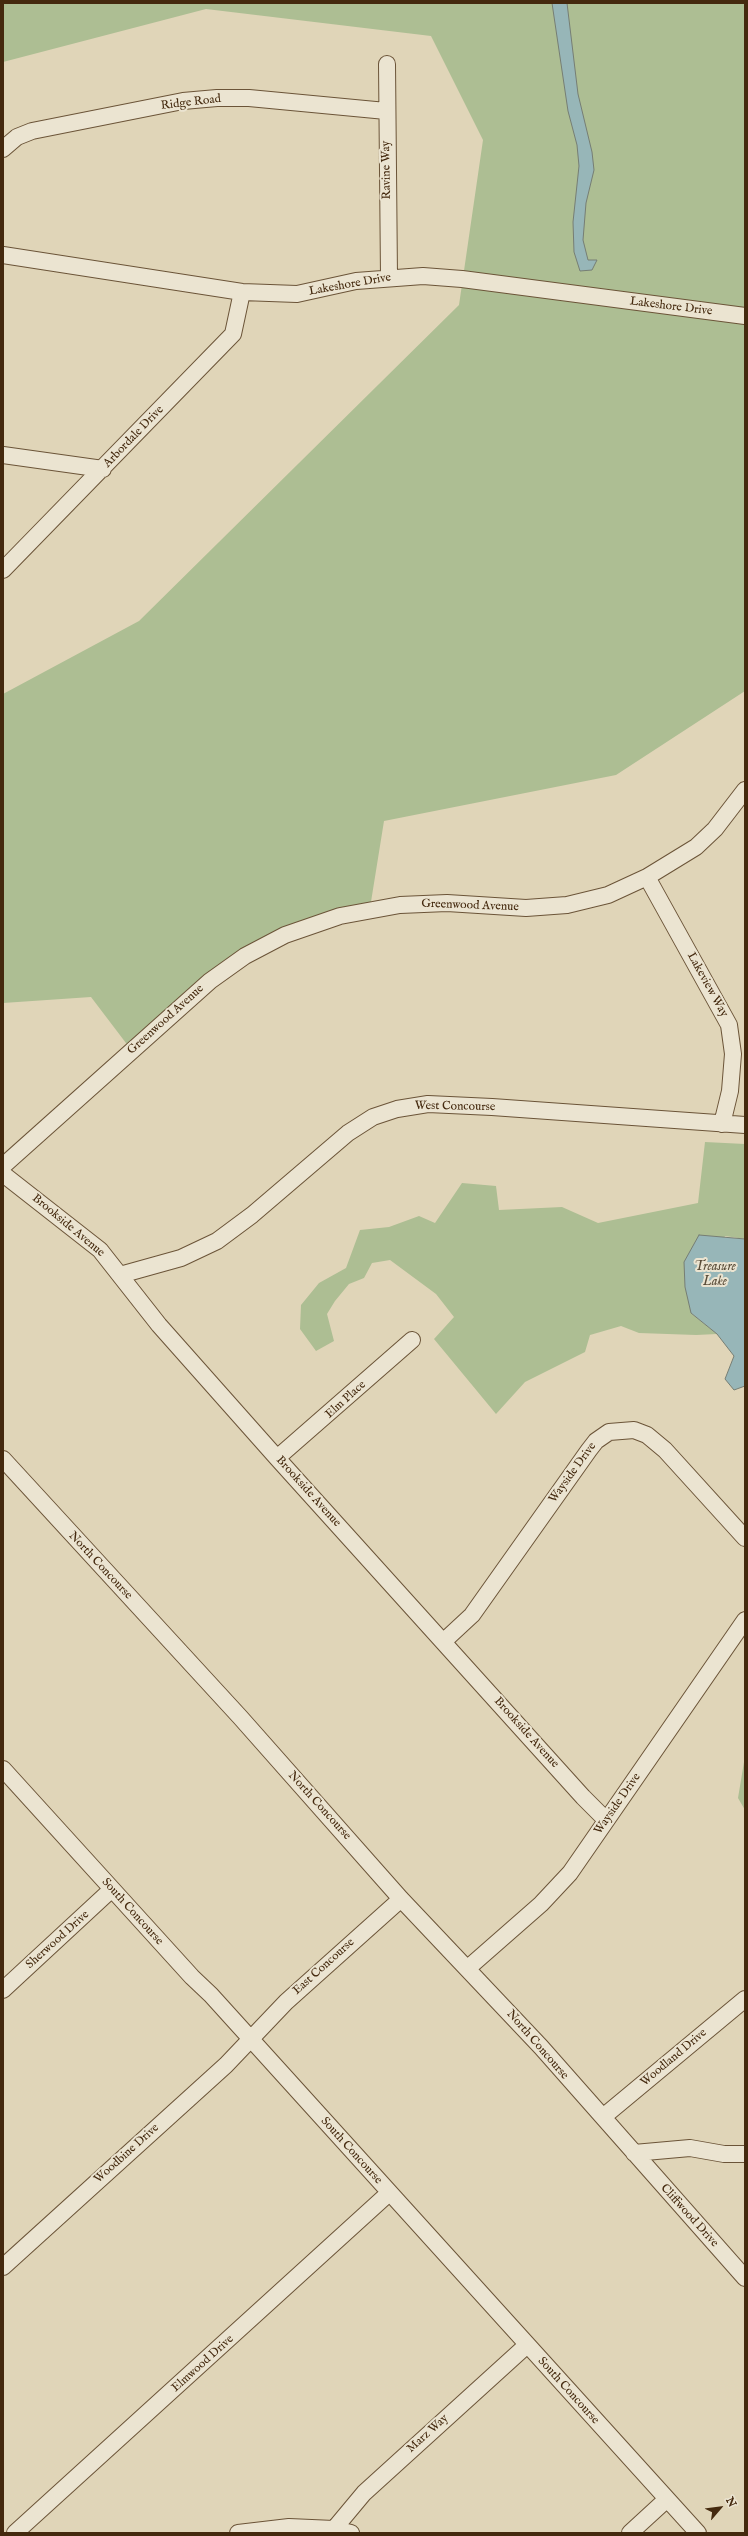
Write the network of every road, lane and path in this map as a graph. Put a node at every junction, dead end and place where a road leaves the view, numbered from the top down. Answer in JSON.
{"nodes":[{"id":1,"x":387,"y":64,"type":"dead end"},
{"id":2,"x":386,"y":111,"type":"junction"},
{"id":3,"x":3,"y":149,"type":"edge"},
{"id":4,"x":3,"y":255,"type":"edge"},
{"id":5,"x":389,"y":277,"type":"junction"},
{"id":6,"x":242,"y":292,"type":"junction"},
{"id":7,"x":745,"y":316,"type":"edge"},
{"id":8,"x":3,"y":455,"type":"edge"},
{"id":9,"x":103,"y":469,"type":"junction"},
{"id":10,"x":3,"y":570,"type":"edge"},
{"id":11,"x":745,"y":790,"type":"edge"},
{"id":12,"x":647,"y":877,"type":"junction"},
{"id":13,"x":722,"y":1124,"type":"junction"},
{"id":14,"x":745,"y":1125,"type":"edge"},
{"id":15,"x":3,"y":1166,"type":"edge"},
{"id":16,"x":3,"y":1174,"type":"edge"},
{"id":17,"x":120,"y":1276,"type":"junction"},
{"id":18,"x":412,"y":1340,"type":"dead end"},
{"id":19,"x":277,"y":1458,"type":"junction"},
{"id":20,"x":3,"y":1459,"type":"edge"},
{"id":21,"x":745,"y":1538,"type":"edge"},
{"id":22,"x":745,"y":1620,"type":"edge"},
{"id":23,"x":444,"y":1641,"type":"junction"},
{"id":24,"x":3,"y":1769,"type":"edge"},
{"id":25,"x":606,"y":1820,"type":"junction"},
{"id":26,"x":112,"y":1890,"type":"junction"},
{"id":27,"x":401,"y":1899,"type":"junction"},
{"id":28,"x":468,"y":1968,"type":"junction"},
{"id":29,"x":3,"y":1990,"type":"edge"},
{"id":30,"x":745,"y":1999,"type":"edge"},
{"id":31,"x":250,"y":2039,"type":"junction"},
{"id":32,"x":603,"y":2117,"type":"junction"},
{"id":33,"x":634,"y":2153,"type":"junction"},
{"id":34,"x":745,"y":2154,"type":"edge"},
{"id":35,"x":389,"y":2193,"type":"junction"},
{"id":36,"x":3,"y":2267,"type":"edge"},
{"id":37,"x":745,"y":2278,"type":"edge"},
{"id":38,"x":527,"y":2345,"type":"junction"},
{"id":39,"x":667,"y":2499,"type":"junction"},
{"id":40,"x":334,"y":2529,"type":"junction"},
{"id":41,"x":15,"y":2533,"type":"edge"},
{"id":42,"x":238,"y":2533,"type":"edge"},
{"id":43,"x":351,"y":2533,"type":"edge"},
{"id":44,"x":630,"y":2533,"type":"edge"},
{"id":45,"x":698,"y":2533,"type":"edge"}],
"edges":[{"from":1,"to":2,"type":"street","name":"Ravine Way"},
{"from":2,"to":3,"type":"street","name":"Ridge Road"},
{"from":2,"to":5,"type":"street","name":"Ravine Way"},
{"from":4,"to":6,"type":"street","name":"Lakeshore Drive"},
{"from":5,"to":6,"type":"street","name":"Lakeshore Drive"},
{"from":5,"to":7,"type":"street","name":"Lakeshore Drive"},
{"from":6,"to":9,"type":"street","name":"Arbordale Drive"},
{"from":8,"to":9,"type":"street"},
{"from":9,"to":10,"type":"street","name":"Arbordale Drive"},
{"from":11,"to":12,"type":"street","name":"Greenwood Avenue"},
{"from":12,"to":13,"type":"street","name":"Lakeview Way"},
{"from":12,"to":15,"type":"street","name":"Greenwood Avenue"},
{"from":13,"to":14,"type":"street","name":"West Concourse"},
{"from":13,"to":17,"type":"street","name":"West Concourse"},
{"from":16,"to":17,"type":"street","name":"Brookside Avenue"},
{"from":17,"to":19,"type":"street","name":"Brookside Avenue"},
{"from":18,"to":19,"type":"street","name":"Elm Place"},
{"from":19,"to":23,"type":"street","name":"Brookside Avenue"},
{"from":20,"to":27,"type":"street","name":"North Concourse"},
{"from":21,"to":23,"type":"street","name":"Wayside Drive"},
{"from":22,"to":25,"type":"street","name":"Wayside Drive"},
{"from":23,"to":25,"type":"street","name":"Brookside Avenue"},
{"from":24,"to":26,"type":"street","name":"South Concourse"},
{"from":25,"to":28,"type":"street","name":"Wayside Drive"},
{"from":26,"to":29,"type":"street","name":"Sherwood Drive"},
{"from":26,"to":31,"type":"street","name":"South Concourse"},
{"from":27,"to":28,"type":"street","name":"North Concourse"},
{"from":27,"to":31,"type":"street","name":"East Concourse"},
{"from":28,"to":32,"type":"street","name":"North Concourse"},
{"from":30,"to":32,"type":"street","name":"Woodland Drive"},
{"from":31,"to":35,"type":"street","name":"South Concourse"},
{"from":31,"to":36,"type":"street","name":"Woodbine Drive"},
{"from":32,"to":33,"type":"street","name":"North Concourse"},
{"from":33,"to":34,"type":"street"},
{"from":33,"to":37,"type":"street","name":"Cliffwood Drive"},
{"from":35,"to":38,"type":"street","name":"South Concourse"},
{"from":35,"to":41,"type":"street","name":"Elmwood Drive"},
{"from":38,"to":39,"type":"street","name":"South Concourse"},
{"from":38,"to":40,"type":"street","name":"Marz Way"},
{"from":39,"to":44,"type":"street"},
{"from":39,"to":45,"type":"street","name":"South Concourse"},
{"from":40,"to":42,"type":"street"},
{"from":40,"to":43,"type":"street"}]}
